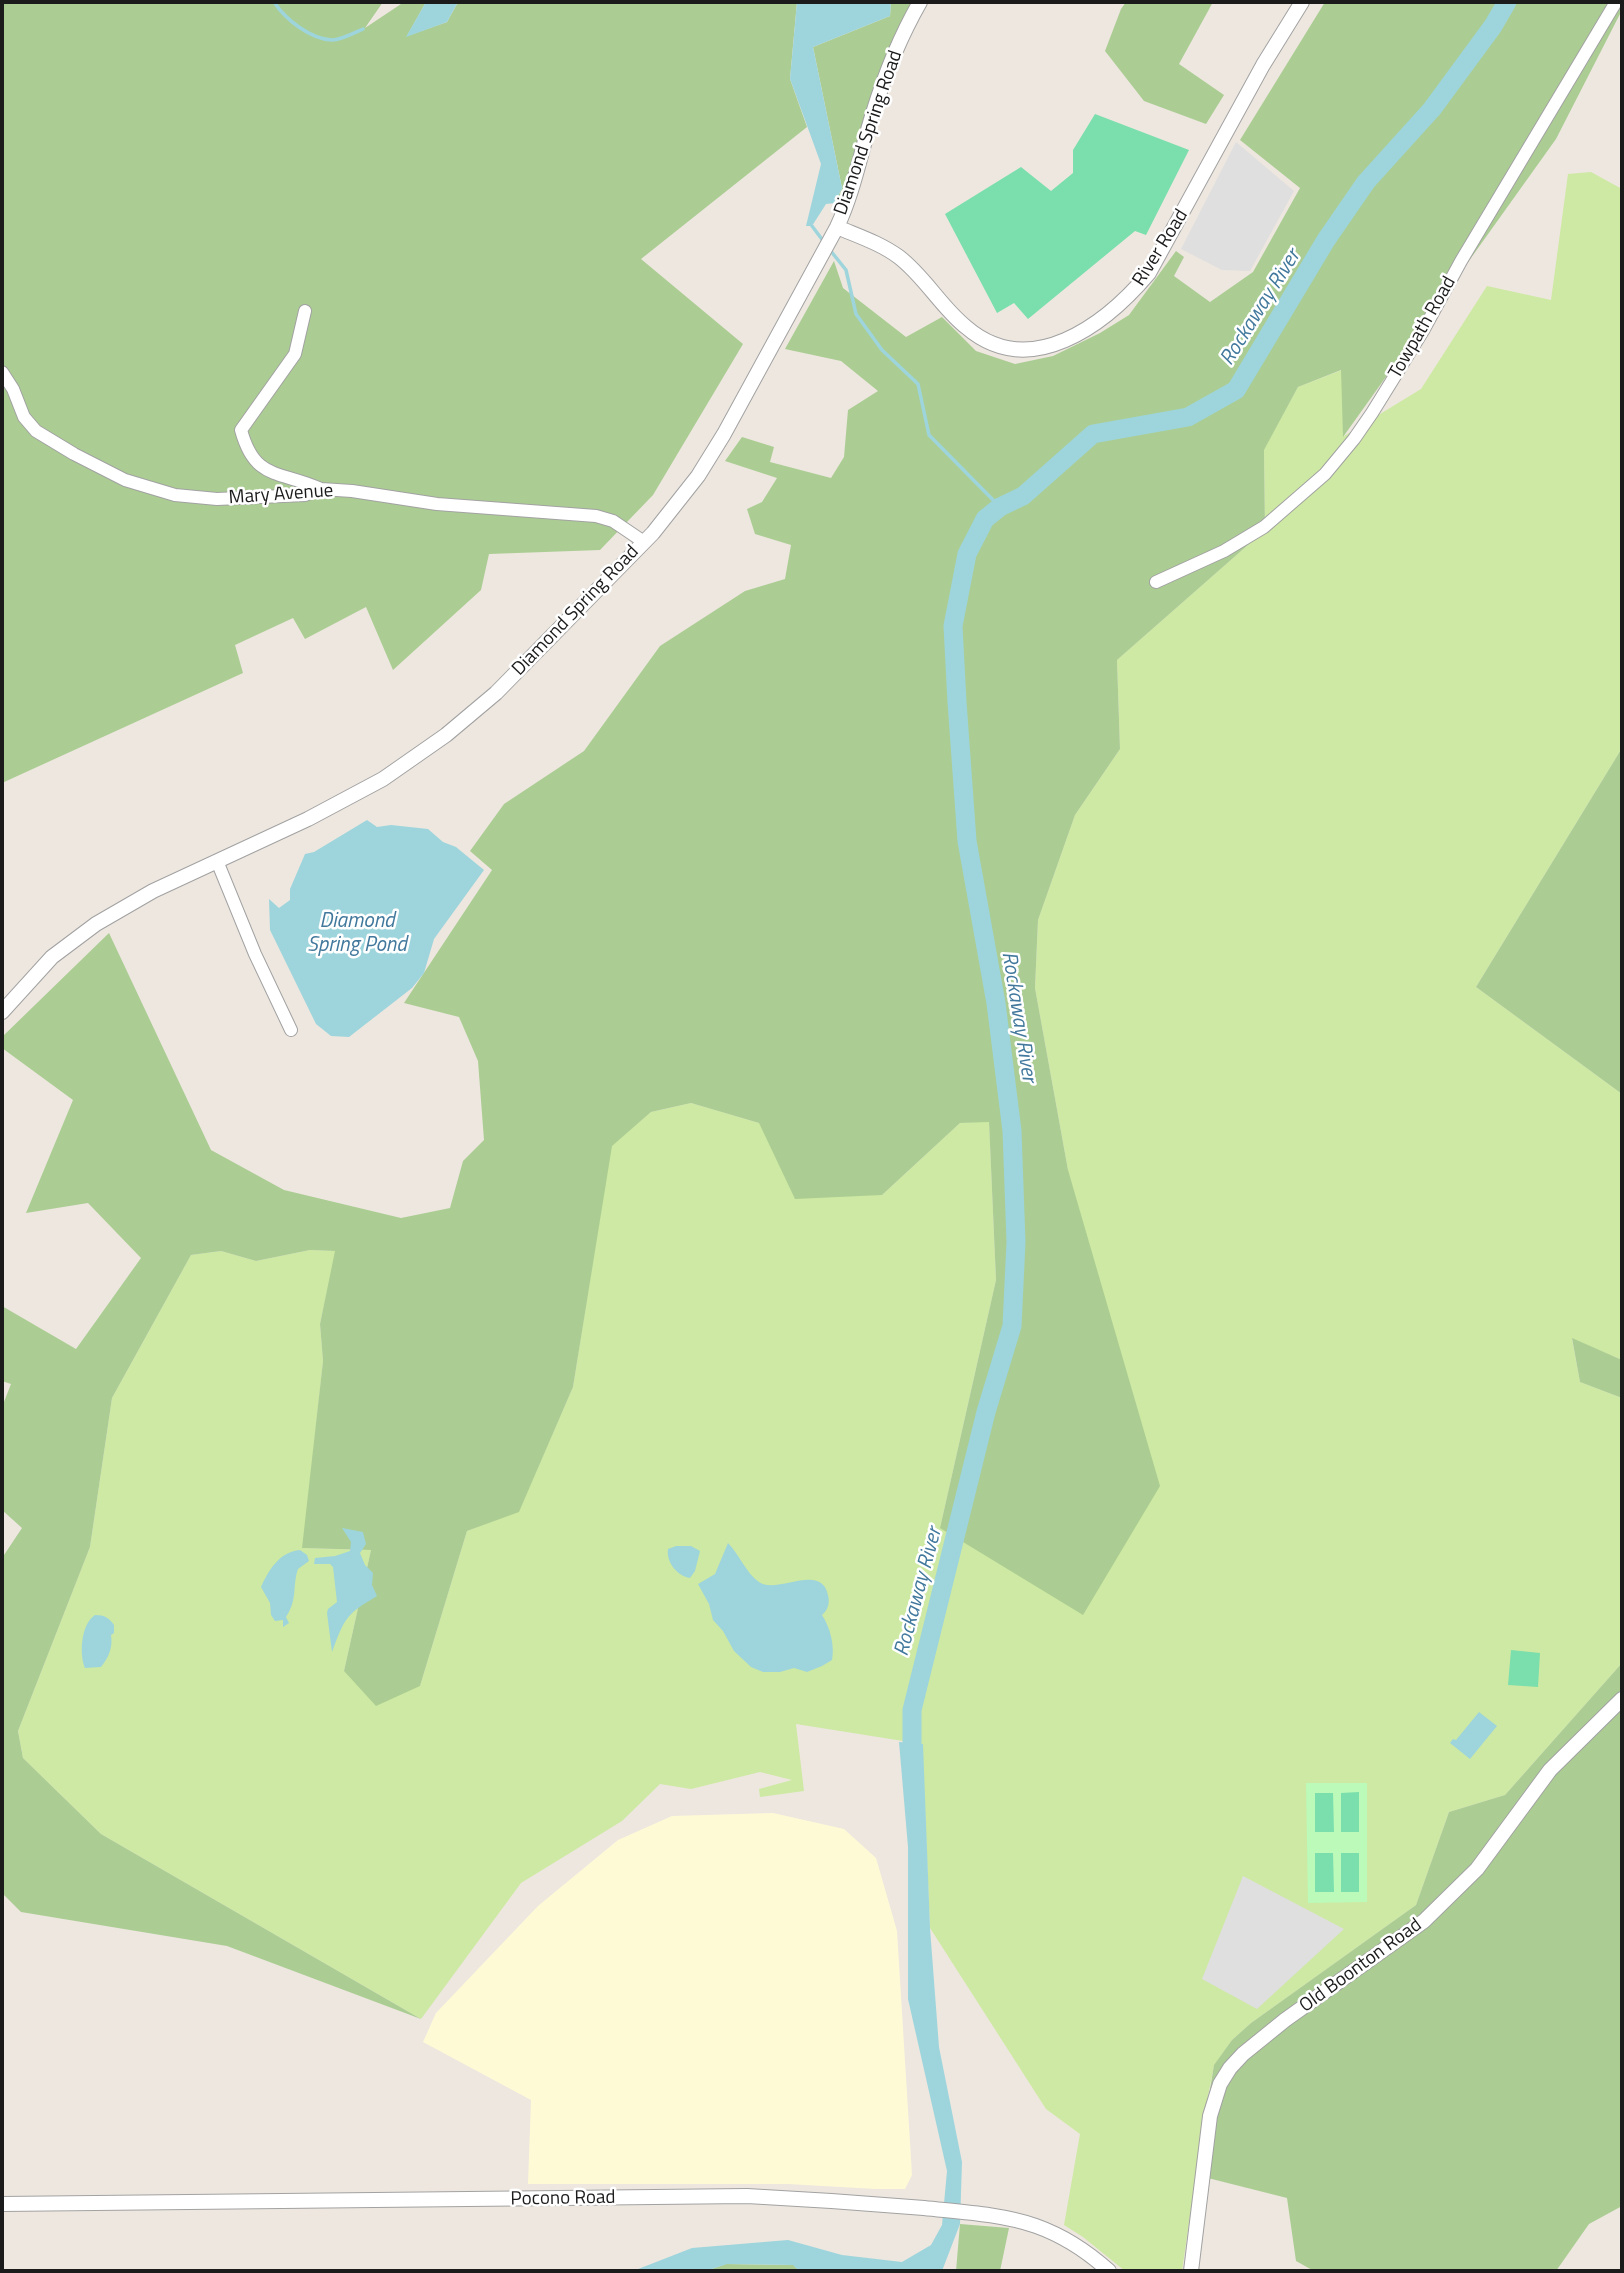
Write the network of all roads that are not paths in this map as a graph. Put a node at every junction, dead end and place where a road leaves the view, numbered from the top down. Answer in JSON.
{"nodes":[{"id":1,"x":920,"y":2,"type":"edge"},
{"id":2,"x":1302,"y":2,"type":"edge"},
{"id":3,"x":1616,"y":2,"type":"edge"},
{"id":4,"x":834,"y":233,"type":"junction"},
{"id":5,"x":305,"y":311,"type":"dead end"},
{"id":6,"x":2,"y":372,"type":"edge"},
{"id":7,"x":321,"y":489,"type":"junction"},
{"id":8,"x":644,"y":542,"type":"junction"},
{"id":9,"x":1156,"y":582,"type":"dead end"},
{"id":10,"x":217,"y":862,"type":"junction"},
{"id":11,"x":3,"y":1008,"type":"edge"},
{"id":12,"x":291,"y":1030,"type":"dead end"},
{"id":13,"x":1622,"y":1699,"type":"edge"},
{"id":14,"x":2,"y":2204,"type":"edge"},
{"id":15,"x":1109,"y":2271,"type":"edge"},
{"id":16,"x":1191,"y":2271,"type":"edge"}],
"edges":[{"from":1,"to":4,"type":"street","name":"Diamond Spring Road"},
{"from":2,"to":4,"type":"street","name":"River Road"},
{"from":3,"to":9,"type":"street","name":"Towpath Road"},
{"from":4,"to":8,"type":"street","name":"Diamond Spring Road"},
{"from":5,"to":7,"type":"street"},
{"from":6,"to":7,"type":"street","name":"Mary Avenue"},
{"from":7,"to":8,"type":"street","name":"Mary Avenue"},
{"from":8,"to":10,"type":"street","name":"Diamond Spring Road"},
{"from":10,"to":11,"type":"street","name":"Diamond Spring Road"},
{"from":10,"to":12,"type":"street"},
{"from":13,"to":16,"type":"street","name":"Old Boonton Road"},
{"from":14,"to":15,"type":"street","name":"Pocono Road"}]}
